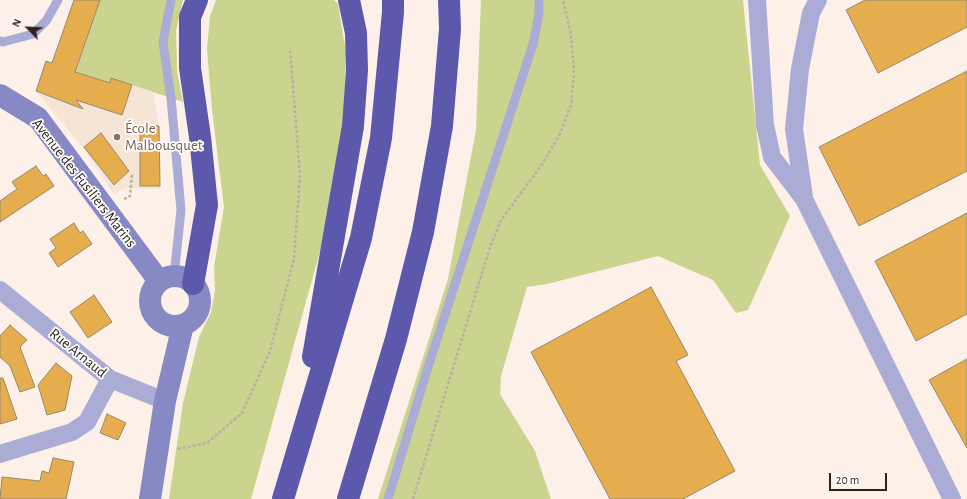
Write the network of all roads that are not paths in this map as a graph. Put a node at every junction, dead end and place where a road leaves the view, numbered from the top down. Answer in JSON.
{"nodes":[{"id":1,"x":58,"y":0,"type":"edge"},
{"id":2,"x":171,"y":0,"type":"edge"},
{"id":3,"x":197,"y":0,"type":"edge"},
{"id":4,"x":349,"y":0,"type":"edge"},
{"id":5,"x":393,"y":0,"type":"edge"},
{"id":6,"x":449,"y":0,"type":"edge"},
{"id":7,"x":540,"y":0,"type":"edge"},
{"id":8,"x":757,"y":0,"type":"edge"},
{"id":9,"x":818,"y":0,"type":"edge"},
{"id":10,"x":0,"y":41,"type":"edge"},
{"id":11,"x":0,"y":95,"type":"edge"},
{"id":12,"x":804,"y":199,"type":"junction"},
{"id":13,"x":175,"y":280,"type":"junction"},
{"id":14,"x":0,"y":290,"type":"edge"},
{"id":15,"x":184,"y":325,"type":"junction"},
{"id":16,"x":110,"y":379,"type":"junction"},
{"id":17,"x":165,"y":401,"type":"junction"},
{"id":18,"x":0,"y":454,"type":"edge"},
{"id":19,"x":292,"y":470,"type":"junction"},
{"id":20,"x":150,"y":499,"type":"edge"},
{"id":21,"x":284,"y":499,"type":"edge"},
{"id":22,"x":348,"y":499,"type":"edge"},
{"id":23,"x":388,"y":499,"type":"edge"},
{"id":24,"x":952,"y":499,"type":"edge"}],
"edges":[{"from":1,"to":10,"type":"lane"},
{"from":2,"to":13,"type":"lane"},
{"from":3,"to":13,"type":"highway"},
{"from":4,"to":19,"type":"highway"},
{"from":5,"to":19,"type":"highway"},
{"from":6,"to":22,"type":"highway"},
{"from":7,"to":23,"type":"lane"},
{"from":8,"to":12,"type":"street"},
{"from":9,"to":12,"type":"street"},
{"from":11,"to":13,"type":"street","name":"Avenue des Fusiliers Marins"},
{"from":12,"to":24,"type":"street"},
{"from":13,"to":15,"type":"street"},
{"from":13,"to":15,"type":"street"},
{"from":14,"to":16,"type":"street","name":"Rue Arnaud"},
{"from":15,"to":17,"type":"street"},
{"from":16,"to":17,"type":"street","name":"Rue Arnaud"},
{"from":16,"to":18,"type":"street"},
{"from":17,"to":20,"type":"street"},
{"from":19,"to":21,"type":"highway"}]}
